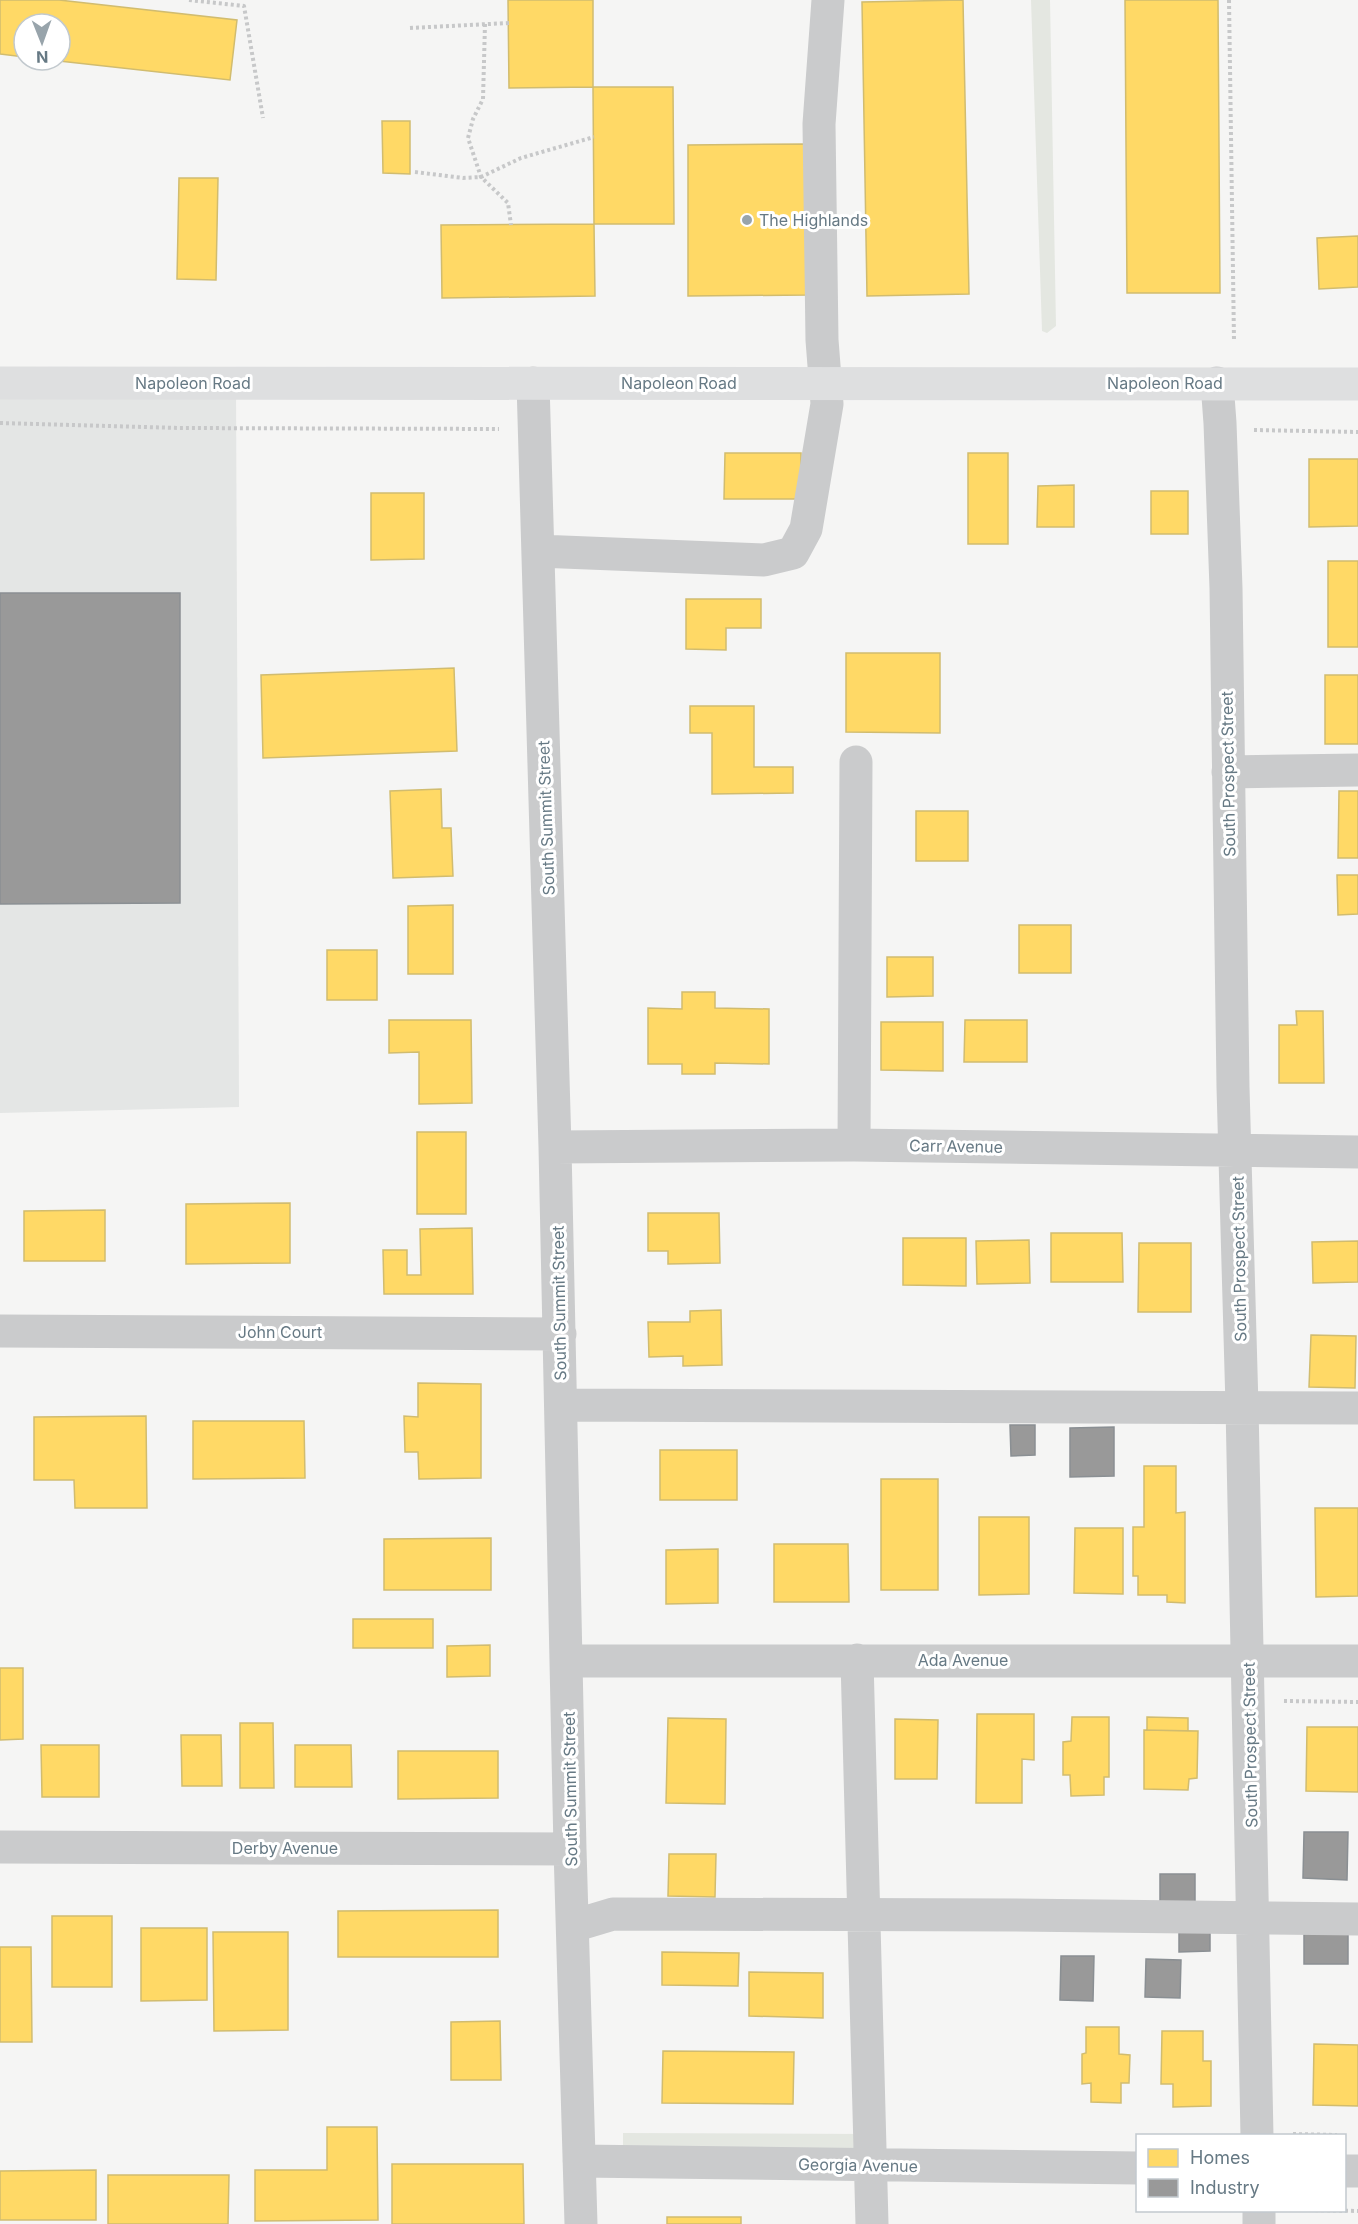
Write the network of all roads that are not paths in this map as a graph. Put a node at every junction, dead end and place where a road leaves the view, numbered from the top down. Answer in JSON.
{"nodes":[{"id":1,"x":828,"y":0,"type":"edge"},
{"id":2,"x":0,"y":382,"type":"edge"},
{"id":3,"x":826,"y":382,"type":"junction"},
{"id":4,"x":533,"y":383,"type":"junction"},
{"id":5,"x":1216,"y":383,"type":"junction"},
{"id":6,"x":1358,"y":384,"type":"edge"},
{"id":7,"x":538,"y":550,"type":"junction"},
{"id":8,"x":856,"y":762,"type":"dead end"},
{"id":9,"x":1358,"y":770,"type":"edge"},
{"id":10,"x":1228,"y":772,"type":"junction"},
{"id":11,"x":854,"y":1144,"type":"junction"},
{"id":12,"x":555,"y":1147,"type":"junction"},
{"id":13,"x":1236,"y":1151,"type":"junction"},
{"id":14,"x":1358,"y":1152,"type":"edge"},
{"id":15,"x":0,"y":1330,"type":"edge"},
{"id":16,"x":560,"y":1334,"type":"junction"},
{"id":17,"x":561,"y":1405,"type":"junction"},
{"id":18,"x":1242,"y":1406,"type":"junction"},
{"id":19,"x":1358,"y":1408,"type":"edge"},
{"id":20,"x":857,"y":1660,"type":"junction"},
{"id":21,"x":1248,"y":1660,"type":"junction"},
{"id":22,"x":567,"y":1661,"type":"junction"},
{"id":23,"x":1358,"y":1661,"type":"edge"},
{"id":24,"x":0,"y":1847,"type":"edge"},
{"id":25,"x":570,"y":1849,"type":"junction"},
{"id":26,"x":863,"y":1916,"type":"junction"},
{"id":27,"x":1253,"y":1918,"type":"junction"},
{"id":28,"x":1358,"y":1919,"type":"edge"},
{"id":29,"x":573,"y":1926,"type":"junction"},
{"id":30,"x":1273,"y":2134,"type":"edge"},
{"id":31,"x":579,"y":2161,"type":"junction"},
{"id":32,"x":870,"y":2165,"type":"junction"},
{"id":33,"x":1136,"y":2168,"type":"edge"},
{"id":34,"x":581,"y":2224,"type":"edge"},
{"id":35,"x":872,"y":2224,"type":"edge"}],
"edges":[{"from":1,"to":3,"type":"street"},
{"from":2,"to":4,"type":"main road","name":"Napoleon Road"},
{"from":3,"to":4,"type":"main road","name":"Napoleon Road"},
{"from":3,"to":5,"type":"main road","name":"Napoleon Road"},
{"from":3,"to":7,"type":"street"},
{"from":4,"to":7,"type":"street","name":"South Summit Street"},
{"from":5,"to":6,"type":"main road","name":"Napoleon Road"},
{"from":5,"to":10,"type":"street","name":"South Prospect Street"},
{"from":7,"to":12,"type":"street","name":"South Summit Street"},
{"from":8,"to":11,"type":"street"},
{"from":9,"to":10,"type":"street"},
{"from":10,"to":13,"type":"street","name":"South Prospect Street"},
{"from":11,"to":12,"type":"street","name":"Carr Avenue"},
{"from":11,"to":13,"type":"street","name":"Carr Avenue"},
{"from":12,"to":16,"type":"street","name":"South Summit Street"},
{"from":13,"to":14,"type":"street","name":"Carr Avenue"},
{"from":13,"to":18,"type":"street","name":"South Prospect Street"},
{"from":15,"to":16,"type":"street","name":"John Court"},
{"from":16,"to":17,"type":"street","name":"South Summit Street"},
{"from":17,"to":18,"type":"street"},
{"from":17,"to":22,"type":"street","name":"South Summit Street"},
{"from":18,"to":19,"type":"street"},
{"from":18,"to":21,"type":"street","name":"South Prospect Street"},
{"from":20,"to":21,"type":"street","name":"Ada Avenue"},
{"from":20,"to":22,"type":"street","name":"Ada Avenue"},
{"from":20,"to":26,"type":"street"},
{"from":21,"to":23,"type":"street","name":"Ada Avenue"},
{"from":21,"to":27,"type":"street","name":"South Prospect Street"},
{"from":22,"to":25,"type":"street","name":"South Summit Street"},
{"from":24,"to":25,"type":"street","name":"Derby Avenue"},
{"from":25,"to":29,"type":"street","name":"South Summit Street"},
{"from":26,"to":27,"type":"street"},
{"from":26,"to":29,"type":"street"},
{"from":26,"to":32,"type":"street"},
{"from":27,"to":28,"type":"street"},
{"from":27,"to":30,"type":"street","name":"South Prospect Street"},
{"from":29,"to":31,"type":"street","name":"South Summit Street"},
{"from":31,"to":32,"type":"street","name":"Georgia Avenue"},
{"from":31,"to":34,"type":"street","name":"South Summit Street"},
{"from":32,"to":33,"type":"street","name":"Georgia Avenue"},
{"from":32,"to":35,"type":"street"}]}
